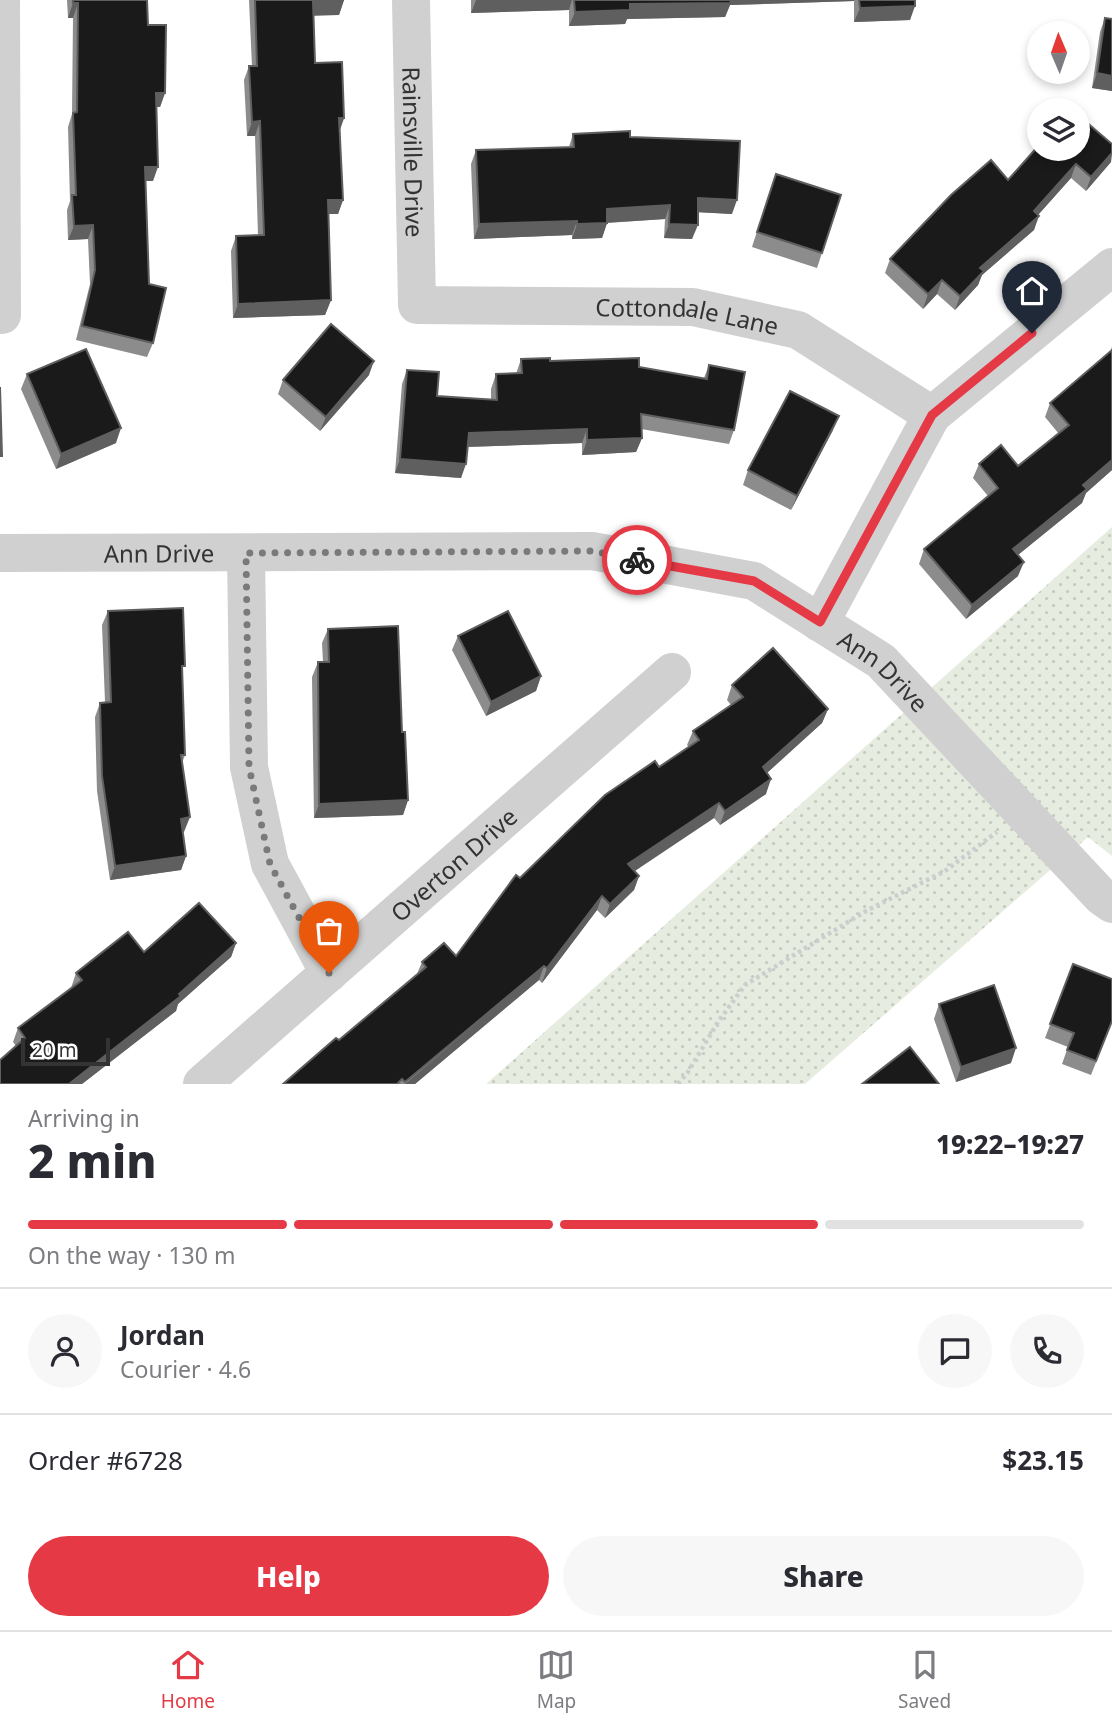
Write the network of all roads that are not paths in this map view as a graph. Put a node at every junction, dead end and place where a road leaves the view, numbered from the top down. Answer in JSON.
{"nodes":[{"id":1,"x":1,"y":0,"type":"edge"},
{"id":2,"x":411,"y":0,"type":"edge"},
{"id":3,"x":1112,"y":267,"type":"edge"},
{"id":4,"x":417,"y":305,"type":"joint"},
{"id":5,"x":1,"y":315,"type":"edge"},
{"id":6,"x":932,"y":415,"type":"junction"},
{"id":7,"x":0,"y":553,"type":"edge"},
{"id":8,"x":246,"y":553,"type":"junction"},
{"id":9,"x":820,"y":622,"type":"junction"},
{"id":10,"x":672,"y":673,"type":"dead end"},
{"id":11,"x":1112,"y":904,"type":"edge"},
{"id":12,"x":329,"y":973,"type":"junction"},
{"id":13,"x":202,"y":1084,"type":"edge"}],
"edges":[{"from":1,"to":5,"type":"street"},
{"from":2,"to":4,"type":"street","name":"Rainsville Drive"},
{"from":3,"to":6,"type":"street"},
{"from":4,"to":6,"type":"street","name":"Cottondale Lane"},
{"from":6,"to":9,"type":"street"},
{"from":7,"to":8,"type":"street","name":"Ann Drive"},
{"from":8,"to":9,"type":"street","name":"Ann Drive"},
{"from":8,"to":12,"type":"street"},
{"from":9,"to":11,"type":"street","name":"Ann Drive"},
{"from":10,"to":12,"type":"street","name":"Overton Drive"},
{"from":12,"to":13,"type":"street","name":"Overton Drive"}]}
